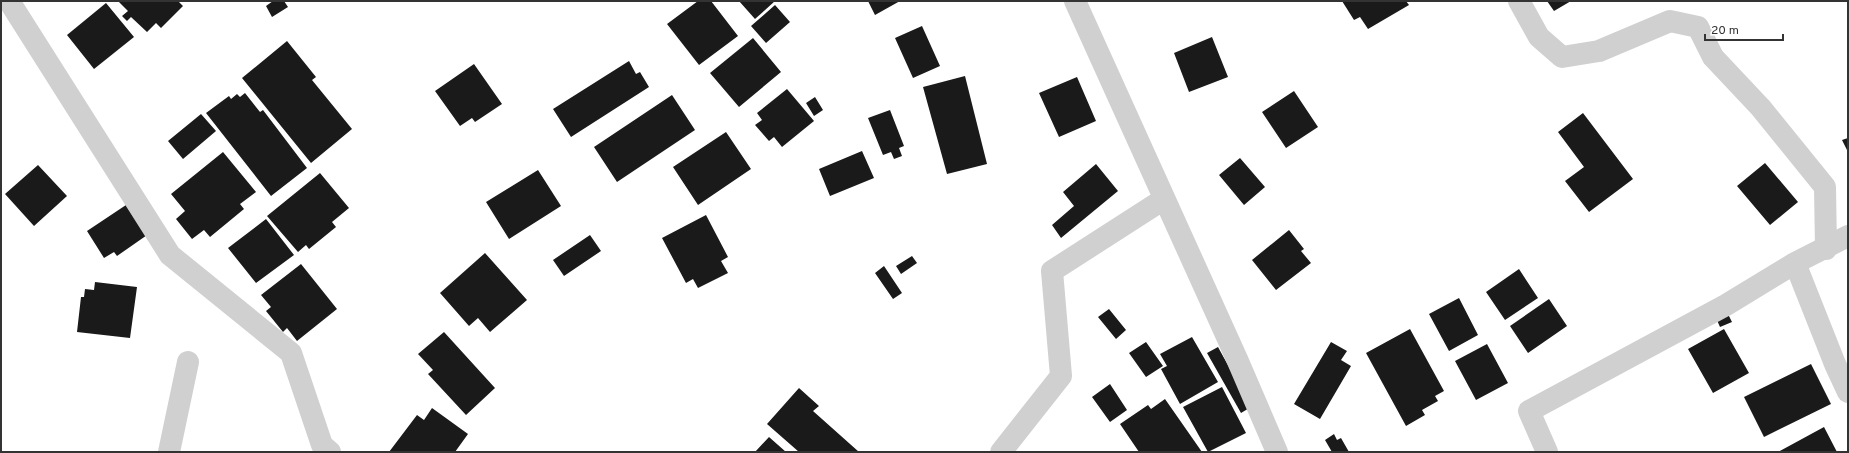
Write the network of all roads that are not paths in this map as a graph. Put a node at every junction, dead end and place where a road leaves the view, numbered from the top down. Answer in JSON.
{"nodes":[{"id":1,"x":9,"y":1,"type":"edge"},
{"id":2,"x":1075,"y":1,"type":"edge"},
{"id":3,"x":1519,"y":1,"type":"edge"},
{"id":4,"x":1164,"y":199,"type":"junction"},
{"id":5,"x":1848,"y":236,"type":"edge"},
{"id":6,"x":1826,"y":249,"type":"junction"},
{"id":7,"x":1795,"y":263,"type":"junction"},
{"id":8,"x":188,"y":362,"type":"dead end"},
{"id":9,"x":1848,"y":392,"type":"edge"},
{"id":10,"x":170,"y":452,"type":"edge"},
{"id":11,"x":330,"y":452,"type":"edge"},
{"id":12,"x":1002,"y":452,"type":"edge"},
{"id":13,"x":1277,"y":452,"type":"edge"},
{"id":14,"x":1547,"y":452,"type":"edge"}],
"edges":[{"from":1,"to":11,"type":"street"},
{"from":2,"to":4,"type":"street"},
{"from":3,"to":6,"type":"street"},
{"from":4,"to":12,"type":"street"},
{"from":4,"to":13,"type":"street"},
{"from":5,"to":6,"type":"street"},
{"from":6,"to":7,"type":"street"},
{"from":7,"to":9,"type":"street"},
{"from":7,"to":14,"type":"street"},
{"from":8,"to":10,"type":"street"}]}
